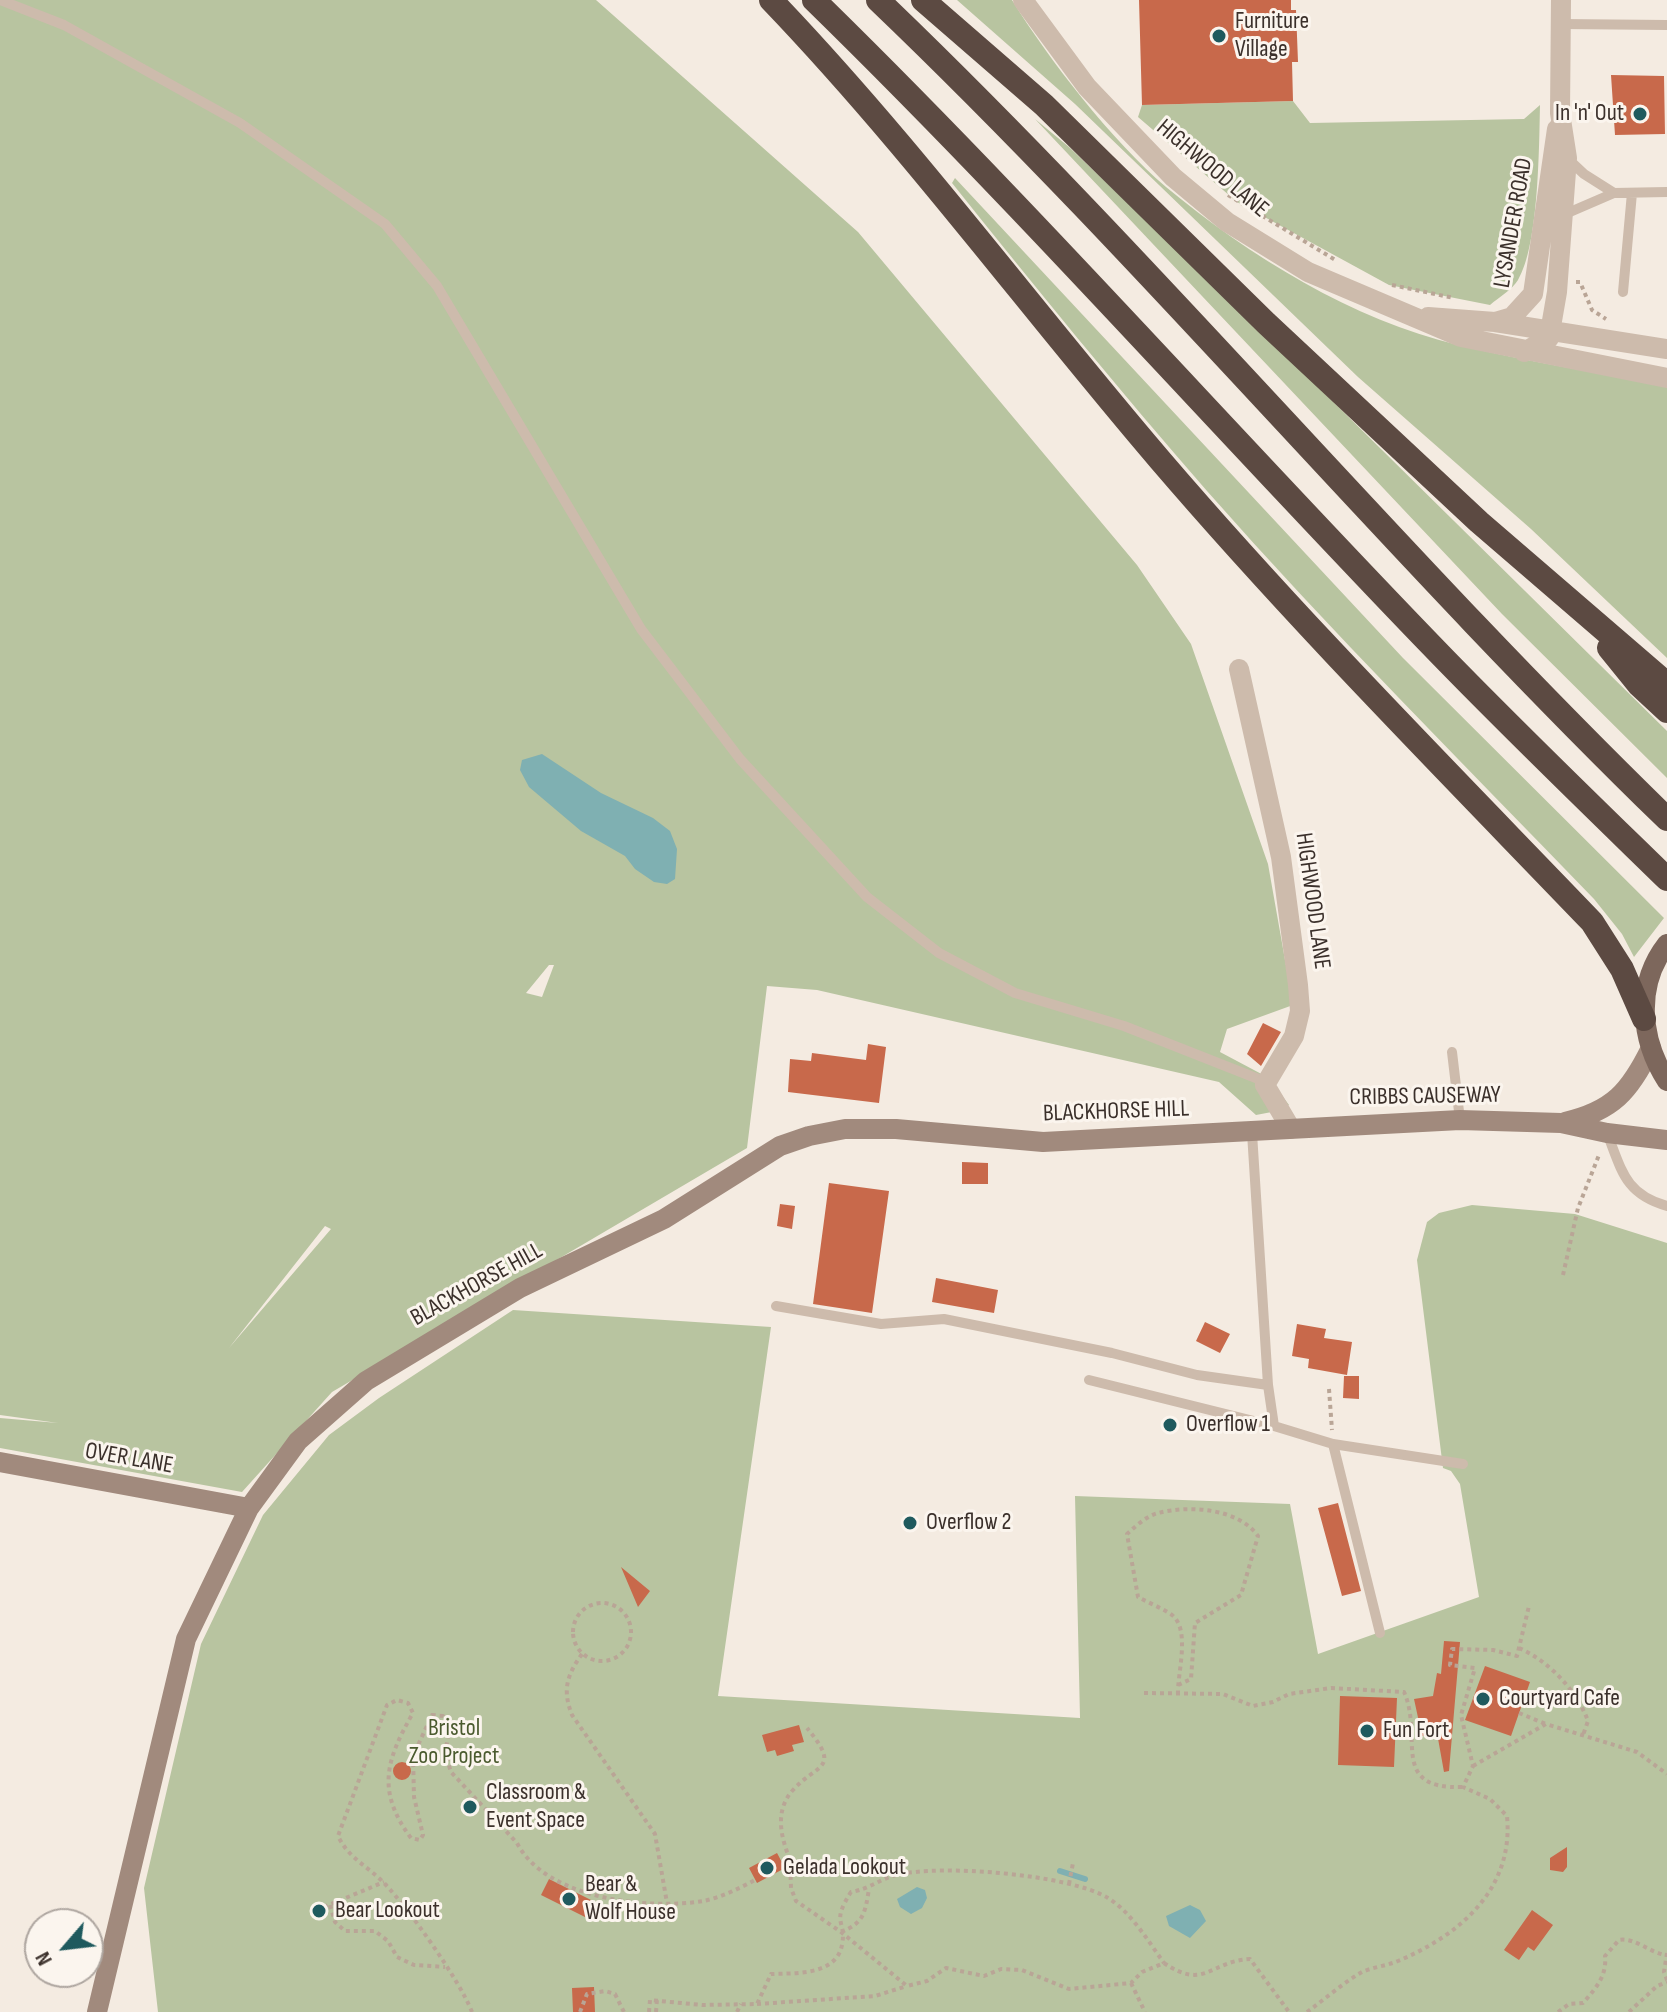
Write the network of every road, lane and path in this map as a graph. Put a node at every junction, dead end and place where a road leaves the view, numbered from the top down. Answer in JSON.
{"nodes":[{"id":1,"x":762,"y":0,"type":"edge"},
{"id":2,"x":771,"y":0,"type":"edge"},
{"id":3,"x":814,"y":0,"type":"edge"},
{"id":4,"x":878,"y":0,"type":"edge"},
{"id":5,"x":923,"y":0,"type":"edge"},
{"id":6,"x":1023,"y":0,"type":"edge"},
{"id":7,"x":1561,"y":0,"type":"edge"},
{"id":8,"x":4,"y":1,"type":"edge"},
{"id":9,"x":1561,"y":24,"type":"junction"},
{"id":10,"x":1667,"y":25,"type":"edge"},
{"id":11,"x":837,"y":69,"type":"junction"},
{"id":12,"x":1560,"y":113,"type":"junction"},
{"id":13,"x":1567,"y":158,"type":"junction"},
{"id":14,"x":1667,"y":192,"type":"edge"},
{"id":15,"x":1225,"y":193,"type":"dead end"},
{"id":16,"x":1614,"y":193,"type":"junction"},
{"id":17,"x":1632,"y":193,"type":"junction"},
{"id":18,"x":1563,"y":215,"type":"junction"},
{"id":19,"x":1346,"y":266,"type":"dead end"},
{"id":20,"x":1389,"y":285,"type":"dead end"},
{"id":21,"x":1558,"y":286,"type":"junction"},
{"id":22,"x":1623,"y":292,"type":"dead end"},
{"id":23,"x":1461,"y":299,"type":"dead end"},
{"id":24,"x":1416,"y":317,"type":"junction"},
{"id":25,"x":1618,"y":321,"type":"dead end"},
{"id":26,"x":1495,"y":322,"type":"junction"},
{"id":27,"x":1552,"y":330,"type":"junction"},
{"id":28,"x":1589,"y":336,"type":"junction"},
{"id":29,"x":1667,"y":349,"type":"edge"},
{"id":30,"x":1524,"y":352,"type":"junction"},
{"id":31,"x":1667,"y":378,"type":"edge"},
{"id":32,"x":1565,"y":593,"type":"junction"},
{"id":33,"x":1239,"y":669,"type":"dead end"},
{"id":34,"x":1667,"y":684,"type":"edge"},
{"id":35,"x":1667,"y":711,"type":"edge"},
{"id":36,"x":1667,"y":819,"type":"edge"},
{"id":37,"x":1665,"y":878,"type":"edge"},
{"id":38,"x":1667,"y":944,"type":"edge"},
{"id":39,"x":1644,"y":1019,"type":"junction"},
{"id":40,"x":1651,"y":1048,"type":"junction"},
{"id":41,"x":1452,"y":1052,"type":"dead end"},
{"id":42,"x":1667,"y":1081,"type":"edge"},
{"id":43,"x":1265,"y":1085,"type":"junction"},
{"id":44,"x":1460,"y":1120,"type":"junction"},
{"id":45,"x":1561,"y":1123,"type":"junction"},
{"id":46,"x":1291,"y":1129,"type":"junction"},
{"id":47,"x":1252,"y":1133,"type":"junction"},
{"id":48,"x":1607,"y":1133,"type":"junction"},
{"id":49,"x":1667,"y":1140,"type":"edge"},
{"id":50,"x":1667,"y":1206,"type":"edge"},
{"id":51,"x":1563,"y":1275,"type":"dead end"},
{"id":52,"x":776,"y":1306,"type":"dead end"},
{"id":53,"x":1089,"y":1380,"type":"dead end"},
{"id":54,"x":1268,"y":1385,"type":"junction"},
{"id":55,"x":1329,"y":1389,"type":"dead end"},
{"id":56,"x":1274,"y":1426,"type":"junction"},
{"id":57,"x":1333,"y":1444,"type":"junction"},
{"id":58,"x":0,"y":1462,"type":"edge"},
{"id":59,"x":1463,"y":1464,"type":"dead end"},
{"id":60,"x":249,"y":1508,"type":"junction"},
{"id":61,"x":1529,"y":1606,"type":"dead end"},
{"id":62,"x":1380,"y":1633,"type":"dead end"},
{"id":63,"x":1519,"y":1647,"type":"junction"},
{"id":64,"x":582,"y":1654,"type":"junction"},
{"id":65,"x":1178,"y":1685,"type":"junction"},
{"id":66,"x":1144,"y":1693,"type":"dead end"},
{"id":67,"x":1178,"y":1695,"type":"junction"},
{"id":68,"x":1519,"y":1713,"type":"dead end"},
{"id":69,"x":1546,"y":1724,"type":"junction"},
{"id":70,"x":807,"y":1728,"type":"dead end"},
{"id":71,"x":1583,"y":1735,"type":"junction"},
{"id":72,"x":1473,"y":1766,"type":"junction"},
{"id":73,"x":1667,"y":1774,"type":"edge"},
{"id":74,"x":1463,"y":1787,"type":"junction"},
{"id":75,"x":790,"y":1860,"type":"junction"},
{"id":76,"x":1073,"y":1863,"type":"dead end"},
{"id":77,"x":783,"y":1864,"type":"dead end"},
{"id":78,"x":755,"y":1880,"type":"dead end"},
{"id":79,"x":384,"y":1882,"type":"junction"},
{"id":80,"x":1070,"y":1882,"type":"junction"},
{"id":81,"x":869,"y":1889,"type":"junction"},
{"id":82,"x":667,"y":1903,"type":"junction"},
{"id":83,"x":841,"y":1932,"type":"junction"},
{"id":84,"x":1666,"y":1954,"type":"edge"},
{"id":85,"x":1164,"y":1963,"type":"junction"},
{"id":86,"x":445,"y":1967,"type":"junction"},
{"id":87,"x":1667,"y":1981,"type":"edge"},
{"id":88,"x":1131,"y":1983,"type":"junction"},
{"id":89,"x":907,"y":1986,"type":"junction"},
{"id":90,"x":657,"y":1999,"type":"junction"},
{"id":91,"x":691,"y":2004,"type":"junction"},
{"id":92,"x":741,"y":2004,"type":"junction"},
{"id":93,"x":757,"y":2004,"type":"junction"},
{"id":94,"x":702,"y":2005,"type":"junction"},
{"id":95,"x":97,"y":2012,"type":"edge"},
{"id":96,"x":472,"y":2012,"type":"edge"},
{"id":97,"x":580,"y":2012,"type":"edge"},
{"id":98,"x":624,"y":2012,"type":"edge"},
{"id":99,"x":649,"y":2012,"type":"edge"},
{"id":100,"x":656,"y":2012,"type":"edge"},
{"id":101,"x":688,"y":2012,"type":"edge"},
{"id":102,"x":702,"y":2012,"type":"edge"},
{"id":103,"x":737,"y":2012,"type":"edge"},
{"id":104,"x":1145,"y":2012,"type":"edge"},
{"id":105,"x":1289,"y":2012,"type":"edge"},
{"id":106,"x":1307,"y":2012,"type":"edge"},
{"id":107,"x":1558,"y":2012,"type":"edge"},
{"id":108,"x":1629,"y":2012,"type":"edge"}],
"edges":[{"from":1,"to":11,"type":"highway"},
{"from":2,"to":11,"type":"highway"},
{"from":3,"to":37,"type":"highway"},
{"from":4,"to":36,"type":"highway"},
{"from":5,"to":32,"type":"highway"},
{"from":6,"to":24,"type":"street","name":"HIGHWOOD LANE"},
{"from":7,"to":9,"type":"street","name":"LYSANDER ROAD"},
{"from":8,"to":43,"type":"lane"},
{"from":9,"to":10,"type":"lane"},
{"from":9,"to":12,"type":"street","name":"LYSANDER ROAD"},
{"from":11,"to":39,"type":"highway"},
{"from":12,"to":13,"type":"street","name":"LYSANDER ROAD"},
{"from":12,"to":26,"type":"street","name":"LYSANDER ROAD"},
{"from":13,"to":16,"type":"lane"},
{"from":13,"to":18,"type":"street","name":"LYSANDER ROAD"},
{"from":14,"to":17,"type":"lane"},
{"from":15,"to":19,"type":"path"},
{"from":16,"to":17,"type":"lane"},
{"from":16,"to":18,"type":"lane"},
{"from":17,"to":22,"type":"lane"},
{"from":18,"to":21,"type":"street","name":"LYSANDER ROAD"},
{"from":20,"to":23,"type":"path"},
{"from":21,"to":25,"type":"path"},
{"from":21,"to":27,"type":"street"},
{"from":21,"to":28,"type":"street"},
{"from":24,"to":26,"type":"street","name":"HIGHWOOD LANE"},
{"from":24,"to":30,"type":"street","name":"HIGHWOOD LANE"},
{"from":26,"to":27,"type":"street","name":"HIGHWOOD LANE"},
{"from":27,"to":28,"type":"street","name":"HIGHWOOD LANE"},
{"from":27,"to":30,"type":"street"},
{"from":28,"to":29,"type":"street","name":"HIGHWOOD LANE"},
{"from":30,"to":31,"type":"street","name":"HIGHWOOD LANE"},
{"from":32,"to":34,"type":"highway"},
{"from":32,"to":35,"type":"highway"},
{"from":33,"to":43,"type":"street","name":"HIGHWOOD LANE"},
{"from":38,"to":39,"type":"main road"},
{"from":39,"to":40,"type":"main road"},
{"from":40,"to":42,"type":"main road"},
{"from":40,"to":45,"type":"main road","name":"CRIBBS CAUSEWAY"},
{"from":41,"to":44,"type":"lane"},
{"from":43,"to":46,"type":"street"},
{"from":44,"to":45,"type":"main road","name":"CRIBBS CAUSEWAY"},
{"from":44,"to":46,"type":"main road","name":"CRIBBS CAUSEWAY"},
{"from":45,"to":48,"type":"main road","name":"CRIBBS CAUSEWAY"},
{"from":46,"to":47,"type":"main road","name":"BLACKHORSE HILL"},
{"from":47,"to":54,"type":"lane"},
{"from":47,"to":60,"type":"main road","name":"BLACKHORSE HILL"},
{"from":48,"to":49,"type":"main road","name":"CRIBBS CAUSEWAY"},
{"from":48,"to":50,"type":"lane"},
{"from":48,"to":51,"type":"path"},
{"from":52,"to":54,"type":"lane"},
{"from":53,"to":56,"type":"lane"},
{"from":54,"to":56,"type":"lane"},
{"from":55,"to":57,"type":"path"},
{"from":56,"to":57,"type":"lane"},
{"from":57,"to":59,"type":"lane"},
{"from":57,"to":62,"type":"lane"},
{"from":58,"to":60,"type":"main road","name":"OVER LANE"},
{"from":60,"to":95,"type":"main road","name":"BLACKHORSE HILL"},
{"from":61,"to":63,"type":"path"},
{"from":63,"to":71,"type":"path"},
{"from":63,"to":72,"type":"path"},
{"from":64,"to":64,"type":"path"},
{"from":64,"to":82,"type":"path"},
{"from":65,"to":65,"type":"path"},
{"from":65,"to":67,"type":"path"},
{"from":66,"to":67,"type":"path"},
{"from":67,"to":74,"type":"path"},
{"from":68,"to":69,"type":"path"},
{"from":69,"to":71,"type":"path"},
{"from":69,"to":72,"type":"path"},
{"from":70,"to":75,"type":"path"},
{"from":71,"to":73,"type":"path"},
{"from":72,"to":74,"type":"path"},
{"from":74,"to":106,"type":"path"},
{"from":75,"to":77,"type":"path"},
{"from":75,"to":83,"type":"path"},
{"from":76,"to":80,"type":"path"},
{"from":78,"to":82,"type":"path"},
{"from":79,"to":82,"type":"path"},
{"from":79,"to":86,"type":"path"},
{"from":79,"to":86,"type":"path"},
{"from":80,"to":81,"type":"path"},
{"from":80,"to":85,"type":"path"},
{"from":81,"to":83,"type":"path"},
{"from":81,"to":83,"type":"path"},
{"from":83,"to":89,"type":"path"},
{"from":83,"to":93,"type":"path"},
{"from":84,"to":87,"type":"path"},
{"from":84,"to":107,"type":"path"},
{"from":85,"to":88,"type":"path"},
{"from":85,"to":105,"type":"path"},
{"from":86,"to":96,"type":"path"},
{"from":87,"to":108,"type":"path"},
{"from":88,"to":89,"type":"path"},
{"from":88,"to":104,"type":"path"},
{"from":89,"to":93,"type":"path"},
{"from":90,"to":91,"type":"path"},
{"from":90,"to":99,"type":"path"},
{"from":90,"to":100,"type":"path"},
{"from":91,"to":94,"type":"path"},
{"from":91,"to":101,"type":"path"},
{"from":92,"to":93,"type":"path"},
{"from":92,"to":94,"type":"path"},
{"from":92,"to":103,"type":"path"},
{"from":94,"to":102,"type":"path"},
{"from":97,"to":98,"type":"path"}]}
